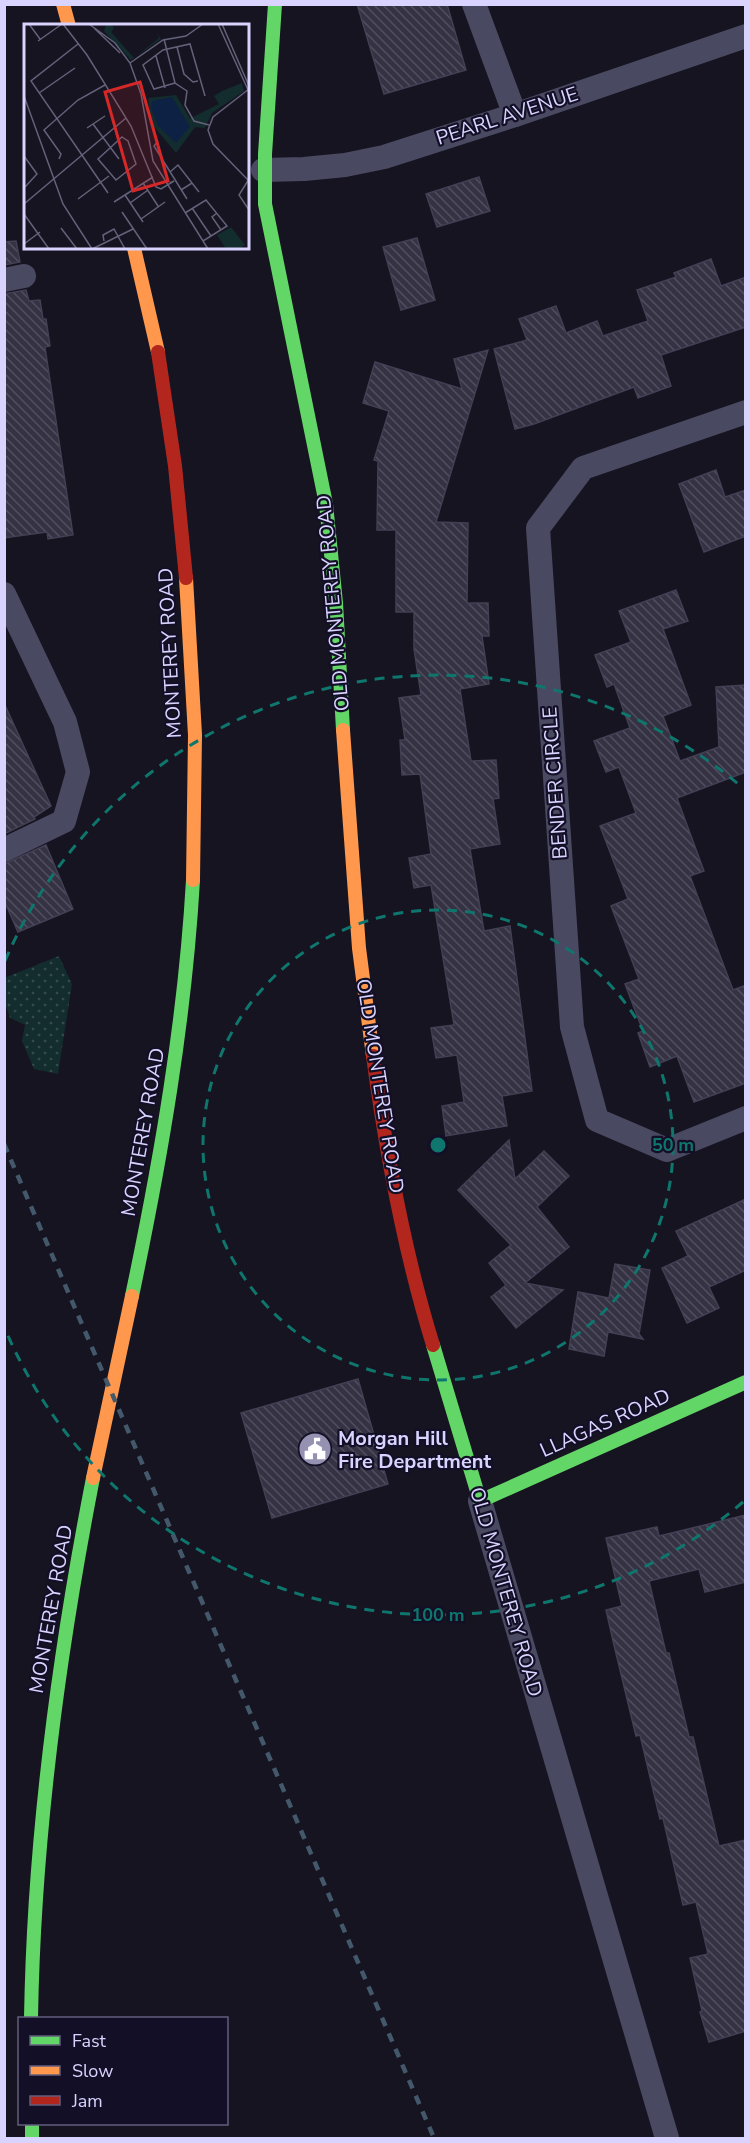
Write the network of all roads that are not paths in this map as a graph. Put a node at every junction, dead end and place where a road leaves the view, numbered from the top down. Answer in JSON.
{"nodes":[{"id":1,"x":63,"y":4,"type":"edge"},
{"id":2,"x":275,"y":4,"type":"edge"},
{"id":3,"x":474,"y":4,"type":"edge"},
{"id":4,"x":68,"y":24,"type":"edge"},
{"id":5,"x":746,"y":36,"type":"edge"},
{"id":6,"x":515,"y":115,"type":"junction"},
{"id":7,"x":263,"y":170,"type":"junction"},
{"id":8,"x":134,"y":249,"type":"edge"},
{"id":9,"x":746,"y":412,"type":"edge"},
{"id":10,"x":4,"y":594,"type":"edge"},
{"id":11,"x":4,"y":850,"type":"edge"},
{"id":12,"x":746,"y":1118,"type":"edge"},
{"id":13,"x":746,"y":1382,"type":"edge"},
{"id":14,"x":480,"y":1501,"type":"junction"},
{"id":15,"x":31,"y":2017,"type":"edge"},
{"id":16,"x":667,"y":2139,"type":"edge"}],
"edges":[{"from":1,"to":4,"type":"main road"},
{"from":2,"to":7,"type":"main road","name":"OLD MONTEREY ROAD"},
{"from":3,"to":6,"type":"street"},
{"from":5,"to":6,"type":"street","name":"PEARL AVENUE"},
{"from":6,"to":7,"type":"street","name":"PEARL AVENUE"},
{"from":7,"to":14,"type":"main road","name":"OLD MONTEREY ROAD"},
{"from":8,"to":15,"type":"main road","name":"MONTEREY ROAD"},
{"from":9,"to":12,"type":"street","name":"BENDER CIRCLE"},
{"from":10,"to":11,"type":"street"},
{"from":13,"to":14,"type":"main road","name":"LLAGAS ROAD"},
{"from":14,"to":16,"type":"street","name":"OLD MONTEREY ROAD"}]}
